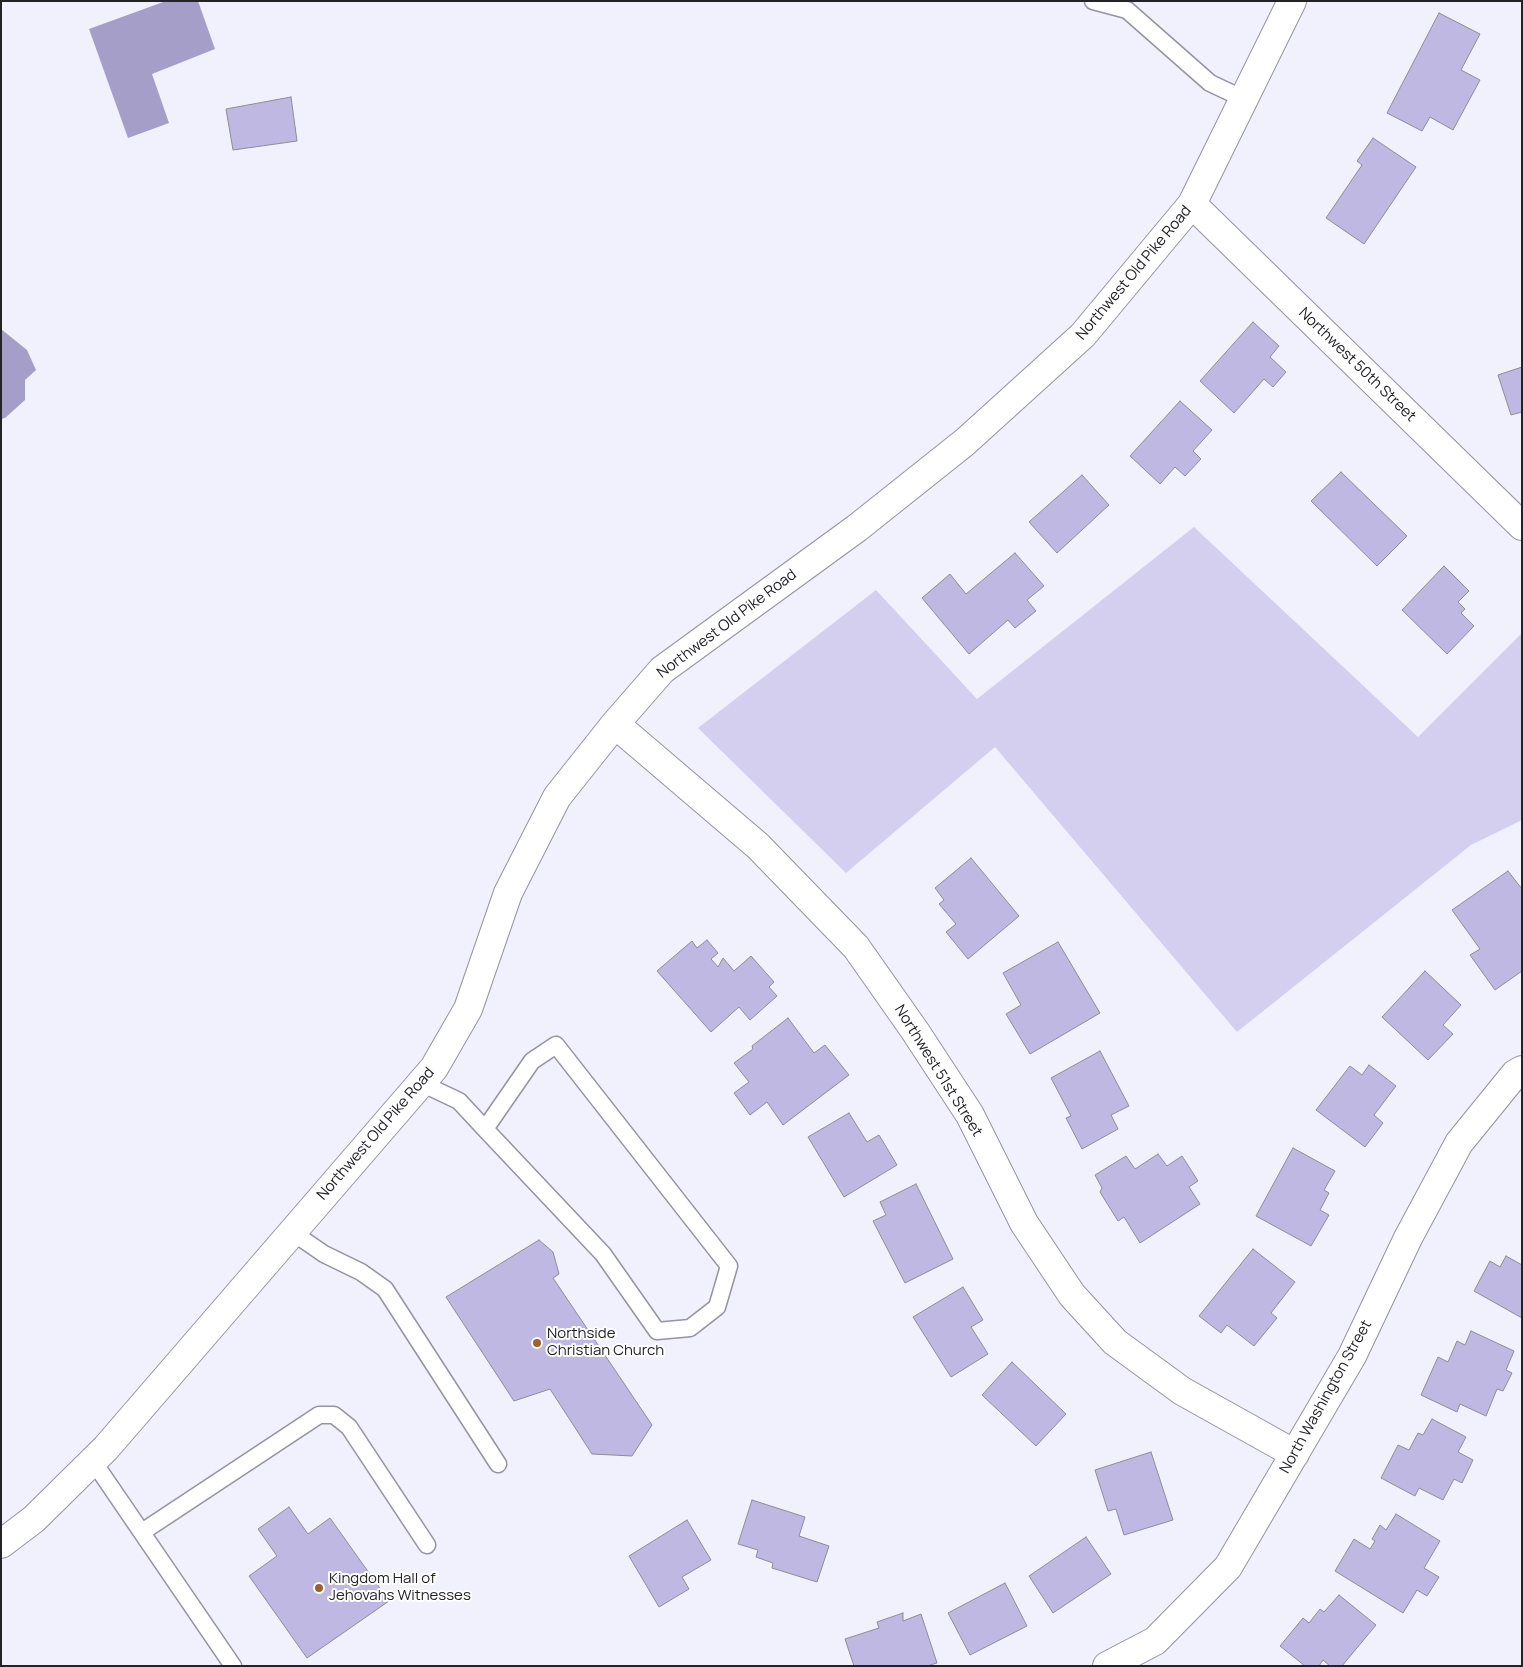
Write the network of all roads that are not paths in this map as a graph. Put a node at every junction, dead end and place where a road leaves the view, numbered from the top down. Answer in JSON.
{"nodes":[{"id":1,"x":1093,"y":1,"type":"edge"},
{"id":2,"x":1292,"y":1,"type":"edge"},
{"id":3,"x":1244,"y":99,"type":"junction"},
{"id":4,"x":1192,"y":204,"type":"junction"},
{"id":5,"x":1522,"y":526,"type":"edge"},
{"id":6,"x":615,"y":724,"type":"junction"},
{"id":7,"x":1522,"y":1070,"type":"edge"},
{"id":8,"x":422,"y":1082,"type":"junction"},
{"id":9,"x":485,"y":1129,"type":"junction"},
{"id":10,"x":292,"y":1232,"type":"junction"},
{"id":11,"x":1295,"y":1454,"type":"junction"},
{"id":12,"x":93,"y":1460,"type":"junction"},
{"id":13,"x":498,"y":1464,"type":"dead end"},
{"id":14,"x":142,"y":1532,"type":"junction"},
{"id":15,"x":1,"y":1544,"type":"edge"},
{"id":16,"x":427,"y":1546,"type":"dead end"},
{"id":17,"x":233,"y":1666,"type":"edge"},
{"id":18,"x":1108,"y":1666,"type":"edge"}],
"edges":[{"from":1,"to":3,"type":"lane"},
{"from":2,"to":3,"type":"street","name":"Northwest Old Pike Road"},
{"from":3,"to":4,"type":"street","name":"Northwest Old Pike Road"},
{"from":4,"to":5,"type":"street","name":"Northwest 50th Street"},
{"from":4,"to":6,"type":"street","name":"Northwest Old Pike Road"},
{"from":6,"to":8,"type":"street","name":"Northwest Old Pike Road"},
{"from":6,"to":11,"type":"street","name":"Northwest 51st Street"},
{"from":7,"to":11,"type":"street","name":"North Washington Street"},
{"from":8,"to":9,"type":"lane"},
{"from":8,"to":10,"type":"street","name":"Northwest Old Pike Road"},
{"from":9,"to":9,"type":"lane"},
{"from":10,"to":12,"type":"street","name":"Northwest Old Pike Road"},
{"from":10,"to":13,"type":"lane"},
{"from":11,"to":18,"type":"street","name":"North Washington Street"},
{"from":12,"to":14,"type":"lane"},
{"from":12,"to":15,"type":"street","name":"Northwest Old Pike Road"},
{"from":14,"to":16,"type":"lane"},
{"from":14,"to":17,"type":"lane"}]}
